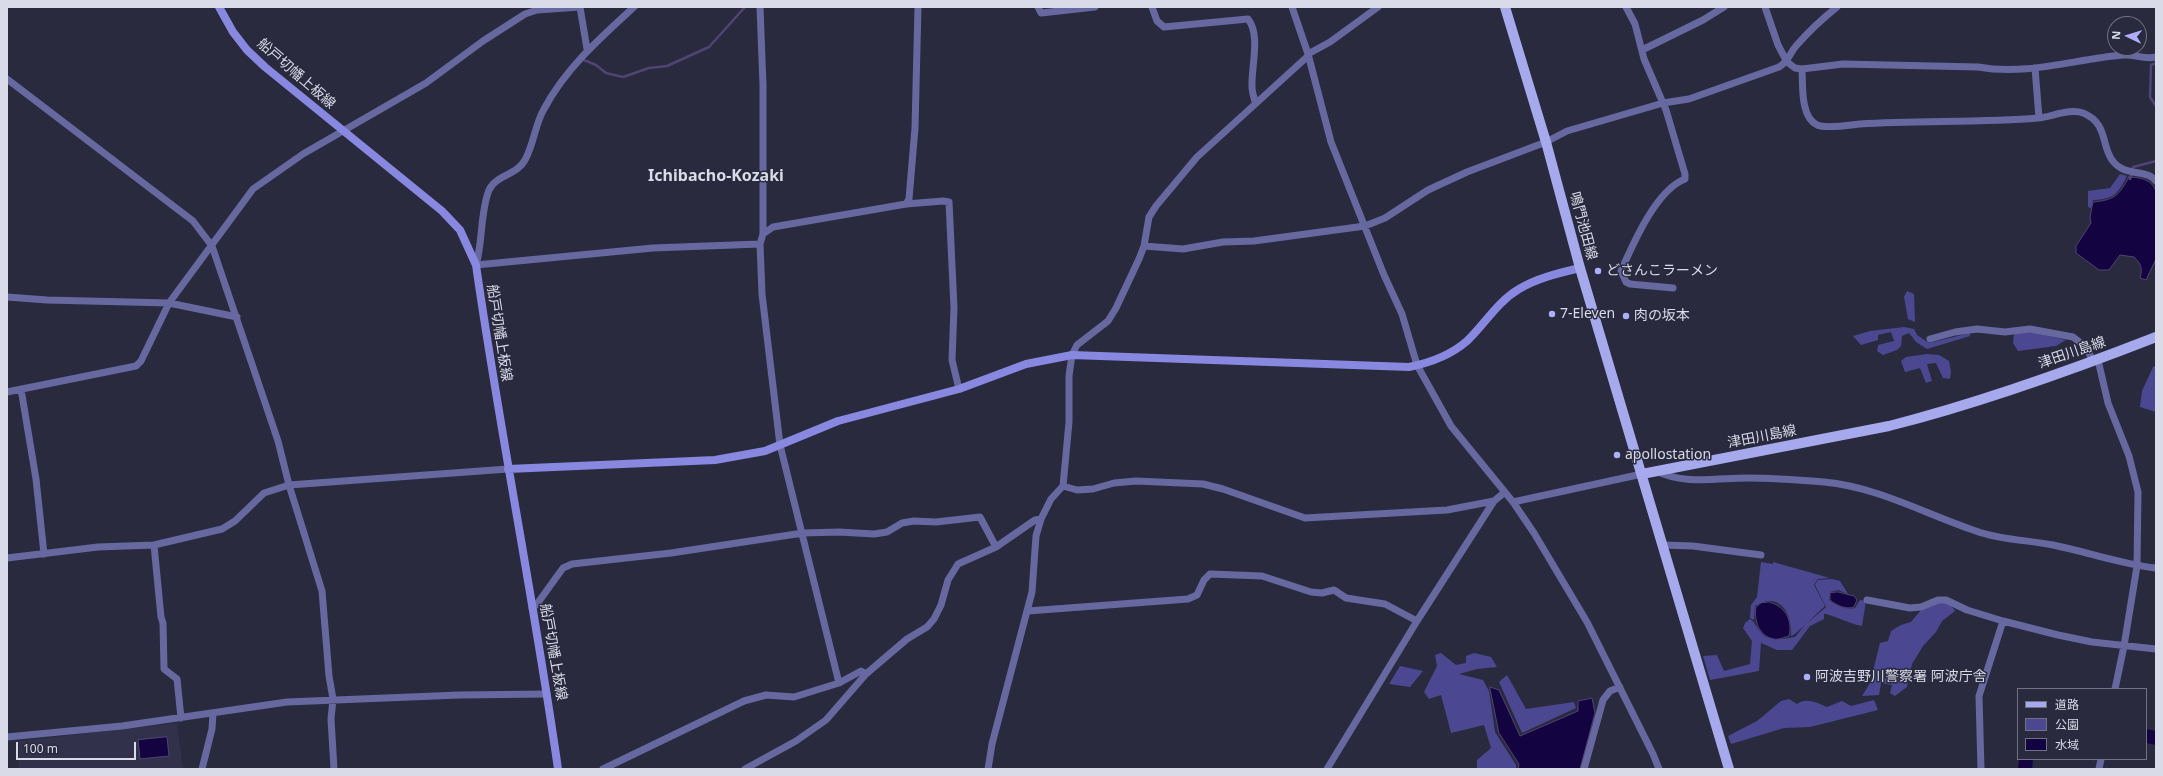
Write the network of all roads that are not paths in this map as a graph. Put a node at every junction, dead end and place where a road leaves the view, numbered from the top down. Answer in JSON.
{"nodes":[{"id":1,"x":219,"y":7,"type":"edge"},
{"id":2,"x":580,"y":7,"type":"edge"},
{"id":3,"x":634,"y":7,"type":"edge"},
{"id":4,"x":760,"y":7,"type":"edge"},
{"id":5,"x":918,"y":7,"type":"edge"},
{"id":6,"x":1038,"y":7,"type":"edge"},
{"id":7,"x":1096,"y":7,"type":"edge"},
{"id":8,"x":1152,"y":7,"type":"edge"},
{"id":9,"x":1292,"y":7,"type":"edge"},
{"id":10,"x":1378,"y":7,"type":"edge"},
{"id":11,"x":1505,"y":7,"type":"edge"},
{"id":12,"x":1626,"y":7,"type":"edge"},
{"id":13,"x":1724,"y":7,"type":"edge"},
{"id":14,"x":1764,"y":7,"type":"edge"},
{"id":15,"x":1837,"y":7,"type":"edge"},
{"id":16,"x":588,"y":49,"type":"junction"},
{"id":17,"x":1642,"y":50,"type":"junction"},
{"id":18,"x":1308,"y":55,"type":"junction"},
{"id":19,"x":2156,"y":57,"type":"edge"},
{"id":20,"x":1787,"y":62,"type":"junction"},
{"id":21,"x":2035,"y":68,"type":"junction"},
{"id":22,"x":1802,"y":69,"type":"junction"},
{"id":23,"x":7,"y":79,"type":"edge"},
{"id":24,"x":1255,"y":102,"type":"junction"},
{"id":25,"x":1663,"y":103,"type":"junction"},
{"id":26,"x":2039,"y":118,"type":"junction"},
{"id":27,"x":343,"y":132,"type":"junction"},
{"id":28,"x":1546,"y":142,"type":"junction"},
{"id":29,"x":2156,"y":181,"type":"edge"},
{"id":30,"x":906,"y":204,"type":"junction"},
{"id":31,"x":1365,"y":226,"type":"junction"},
{"id":32,"x":763,"y":234,"type":"junction"},
{"id":33,"x":760,"y":244,"type":"junction"},
{"id":34,"x":212,"y":246,"type":"junction"},
{"id":35,"x":1144,"y":246,"type":"junction"},
{"id":36,"x":476,"y":264,"type":"junction"},
{"id":37,"x":1580,"y":268,"type":"junction"},
{"id":38,"x":1673,"y":288,"type":"dead end"},
{"id":39,"x":7,"y":297,"type":"edge"},
{"id":40,"x":169,"y":303,"type":"junction"},
{"id":41,"x":237,"y":318,"type":"junction"},
{"id":42,"x":2156,"y":337,"type":"edge"},
{"id":43,"x":1930,"y":340,"type":"dead end"},
{"id":44,"x":1072,"y":355,"type":"junction"},
{"id":45,"x":2095,"y":360,"type":"junction"},
{"id":46,"x":1417,"y":365,"type":"junction"},
{"id":47,"x":20,"y":389,"type":"junction"},
{"id":48,"x":958,"y":389,"type":"junction"},
{"id":49,"x":7,"y":392,"type":"edge"},
{"id":50,"x":780,"y":445,"type":"junction"},
{"id":51,"x":508,"y":469,"type":"junction"},
{"id":52,"x":1656,"y":471,"type":"junction"},
{"id":53,"x":1642,"y":474,"type":"junction"},
{"id":54,"x":289,"y":485,"type":"junction"},
{"id":55,"x":1062,"y":486,"type":"junction"},
{"id":56,"x":1505,"y":492,"type":"junction"},
{"id":57,"x":1494,"y":501,"type":"junction"},
{"id":58,"x":1513,"y":502,"type":"junction"},
{"id":59,"x":1041,"y":519,"type":"junction"},
{"id":60,"x":803,"y":533,"type":"junction"},
{"id":61,"x":154,"y":545,"type":"junction"},
{"id":62,"x":1663,"y":545,"type":"junction"},
{"id":63,"x":996,"y":547,"type":"junction"},
{"id":64,"x":44,"y":554,"type":"junction"},
{"id":65,"x":1761,"y":555,"type":"dead end"},
{"id":66,"x":7,"y":558,"type":"edge"},
{"id":67,"x":2137,"y":566,"type":"junction"},
{"id":68,"x":2156,"y":568,"type":"edge"},
{"id":69,"x":1867,"y":600,"type":"dead end"},
{"id":70,"x":532,"y":608,"type":"junction"},
{"id":71,"x":1028,"y":611,"type":"junction"},
{"id":72,"x":1417,"y":621,"type":"junction"},
{"id":73,"x":2002,"y":621,"type":"junction"},
{"id":74,"x":2124,"y":646,"type":"junction"},
{"id":75,"x":2156,"y":649,"type":"edge"},
{"id":76,"x":866,"y":674,"type":"junction"},
{"id":77,"x":839,"y":683,"type":"junction"},
{"id":78,"x":1620,"y":687,"type":"junction"},
{"id":79,"x":2115,"y":688,"type":"edge"},
{"id":80,"x":547,"y":694,"type":"junction"},
{"id":81,"x":333,"y":699,"type":"junction"},
{"id":82,"x":213,"y":713,"type":"junction"},
{"id":83,"x":181,"y":718,"type":"junction"},
{"id":84,"x":7,"y":737,"type":"edge"},
{"id":85,"x":202,"y":769,"type":"edge"},
{"id":86,"x":334,"y":769,"type":"edge"},
{"id":87,"x":558,"y":769,"type":"edge"},
{"id":88,"x":603,"y":769,"type":"edge"},
{"id":89,"x":745,"y":769,"type":"edge"},
{"id":90,"x":988,"y":769,"type":"edge"},
{"id":91,"x":1327,"y":769,"type":"edge"},
{"id":92,"x":1584,"y":769,"type":"edge"},
{"id":93,"x":1659,"y":769,"type":"edge"},
{"id":94,"x":1729,"y":769,"type":"edge"},
{"id":95,"x":1981,"y":769,"type":"edge"}],
"edges":[{"from":1,"to":27,"type":"street","name":"船戸切幡上板線"},
{"from":2,"to":16,"type":"street"},
{"from":2,"to":27,"type":"street"},
{"from":3,"to":16,"type":"street"},
{"from":4,"to":32,"type":"street"},
{"from":5,"to":30,"type":"street"},
{"from":6,"to":7,"type":"street"},
{"from":8,"to":24,"type":"street"},
{"from":9,"to":18,"type":"street"},
{"from":10,"to":18,"type":"street"},
{"from":11,"to":28,"type":"main road","name":"鳴門池田線"},
{"from":12,"to":17,"type":"street"},
{"from":13,"to":17,"type":"street"},
{"from":14,"to":20,"type":"street"},
{"from":15,"to":20,"type":"street"},
{"from":16,"to":36,"type":"street"},
{"from":17,"to":25,"type":"street"},
{"from":18,"to":24,"type":"street"},
{"from":18,"to":31,"type":"street"},
{"from":19,"to":21,"type":"street"},
{"from":20,"to":22,"type":"street"},
{"from":20,"to":25,"type":"street"},
{"from":21,"to":22,"type":"street"},
{"from":21,"to":26,"type":"street"},
{"from":22,"to":26,"type":"street"},
{"from":23,"to":34,"type":"street"},
{"from":24,"to":35,"type":"street"},
{"from":25,"to":28,"type":"street"},
{"from":25,"to":38,"type":"street"},
{"from":26,"to":29,"type":"street"},
{"from":27,"to":34,"type":"street"},
{"from":27,"to":36,"type":"street","name":"船戸切幡上板線"},
{"from":28,"to":31,"type":"street"},
{"from":28,"to":37,"type":"main road","name":"鳴門池田線"},
{"from":30,"to":32,"type":"street"},
{"from":30,"to":48,"type":"street"},
{"from":31,"to":35,"type":"street"},
{"from":31,"to":46,"type":"street"},
{"from":32,"to":33,"type":"street"},
{"from":33,"to":36,"type":"street"},
{"from":33,"to":50,"type":"street"},
{"from":34,"to":40,"type":"street"},
{"from":34,"to":41,"type":"street"},
{"from":35,"to":44,"type":"street"},
{"from":36,"to":51,"type":"street","name":"船戸切幡上板線"},
{"from":37,"to":46,"type":"street"},
{"from":37,"to":53,"type":"main road","name":"鳴門池田線"},
{"from":39,"to":40,"type":"street"},
{"from":40,"to":41,"type":"street"},
{"from":40,"to":47,"type":"street"},
{"from":41,"to":54,"type":"street"},
{"from":42,"to":45,"type":"main road","name":"津田川島線"},
{"from":43,"to":45,"type":"street"},
{"from":44,"to":46,"type":"street"},
{"from":44,"to":48,"type":"street"},
{"from":44,"to":55,"type":"street"},
{"from":45,"to":52,"type":"main road","name":"津田川島線"},
{"from":45,"to":67,"type":"street"},
{"from":46,"to":56,"type":"street"},
{"from":47,"to":49,"type":"street"},
{"from":47,"to":64,"type":"street"},
{"from":48,"to":50,"type":"street"},
{"from":50,"to":51,"type":"street"},
{"from":50,"to":60,"type":"street"},
{"from":51,"to":54,"type":"street"},
{"from":51,"to":70,"type":"street","name":"船戸切幡上板線"},
{"from":52,"to":53,"type":"main road","name":"津田川島線"},
{"from":52,"to":67,"type":"street"},
{"from":53,"to":58,"type":"street"},
{"from":53,"to":62,"type":"main road"},
{"from":54,"to":61,"type":"street"},
{"from":54,"to":81,"type":"street"},
{"from":55,"to":57,"type":"street"},
{"from":55,"to":59,"type":"street"},
{"from":56,"to":57,"type":"street"},
{"from":56,"to":58,"type":"street"},
{"from":57,"to":72,"type":"street"},
{"from":58,"to":78,"type":"street"},
{"from":59,"to":63,"type":"street"},
{"from":59,"to":71,"type":"street"},
{"from":60,"to":63,"type":"street"},
{"from":60,"to":70,"type":"street"},
{"from":60,"to":77,"type":"street"},
{"from":61,"to":64,"type":"street"},
{"from":61,"to":83,"type":"street"},
{"from":62,"to":65,"type":"street"},
{"from":62,"to":94,"type":"main road"},
{"from":63,"to":76,"type":"street"},
{"from":64,"to":66,"type":"street"},
{"from":67,"to":68,"type":"street"},
{"from":67,"to":74,"type":"street"},
{"from":69,"to":73,"type":"street"},
{"from":70,"to":80,"type":"street","name":"船戸切幡上板線"},
{"from":71,"to":72,"type":"street"},
{"from":71,"to":90,"type":"street"},
{"from":72,"to":91,"type":"street"},
{"from":73,"to":74,"type":"street"},
{"from":73,"to":95,"type":"street"},
{"from":74,"to":75,"type":"street"},
{"from":74,"to":79,"type":"street"},
{"from":76,"to":77,"type":"street"},
{"from":76,"to":89,"type":"street"},
{"from":77,"to":88,"type":"street"},
{"from":78,"to":92,"type":"street"},
{"from":78,"to":93,"type":"street"},
{"from":80,"to":81,"type":"street"},
{"from":80,"to":87,"type":"street","name":"船戸切幡上板線"},
{"from":81,"to":82,"type":"street"},
{"from":81,"to":86,"type":"street"},
{"from":82,"to":83,"type":"street"},
{"from":82,"to":85,"type":"street"},
{"from":83,"to":84,"type":"street"}]}
